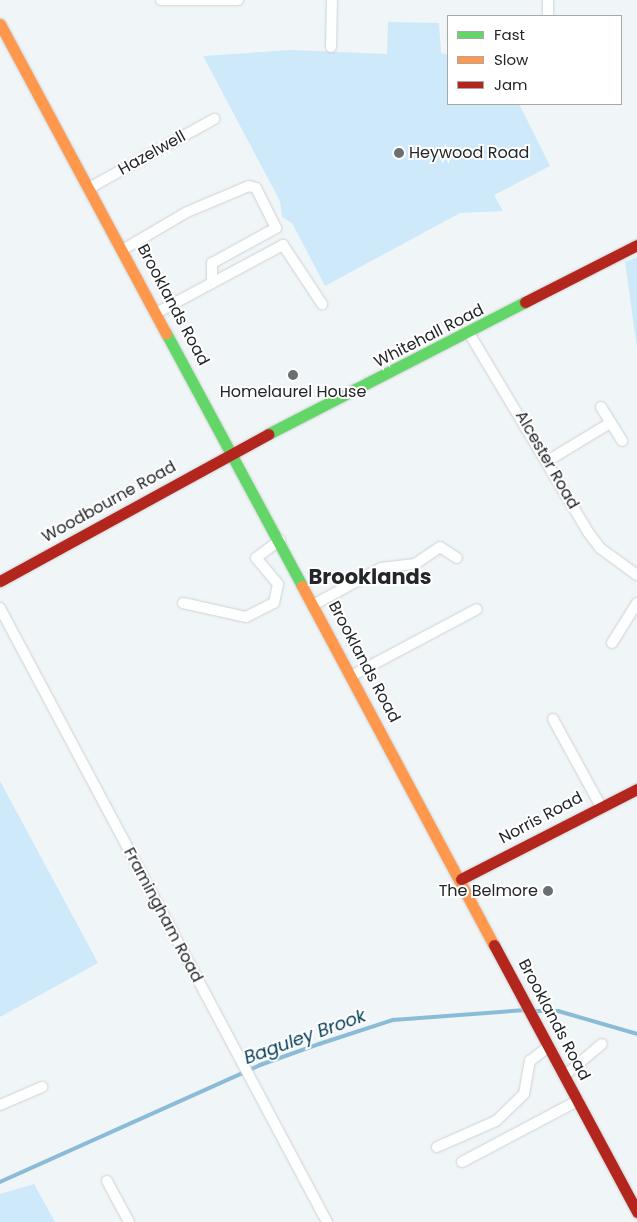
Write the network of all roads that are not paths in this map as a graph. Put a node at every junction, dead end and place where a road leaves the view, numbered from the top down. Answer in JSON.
{"nodes":[{"id":1,"x":161,"y":0,"type":"edge"},
{"id":2,"x":238,"y":0,"type":"edge"},
{"id":3,"x":332,"y":0,"type":"edge"},
{"id":4,"x":548,"y":0,"type":"edge"},
{"id":5,"x":548,"y":15,"type":"edge"},
{"id":6,"x":2,"y":33,"type":"edge"},
{"id":7,"x":331,"y":47,"type":"dead end"},
{"id":8,"x":214,"y":118,"type":"dead end"},
{"id":9,"x":91,"y":187,"type":"junction"},
{"id":10,"x":637,"y":245,"type":"edge"},
{"id":11,"x":124,"y":249,"type":"junction"},
{"id":12,"x":212,"y":283,"type":"junction"},
{"id":13,"x":322,"y":304,"type":"dead end"},
{"id":14,"x":158,"y":312,"type":"junction"},
{"id":15,"x":469,"y":333,"type":"junction"},
{"id":16,"x":601,"y":407,"type":"dead end"},
{"id":17,"x":610,"y":423,"type":"junction"},
{"id":18,"x":622,"y":441,"type":"dead end"},
{"id":19,"x":234,"y":452,"type":"junction"},
{"id":20,"x":549,"y":460,"type":"junction"},
{"id":21,"x":280,"y":540,"type":"junction"},
{"id":22,"x":457,"y":558,"type":"dead end"},
{"id":23,"x":637,"y":575,"type":"edge"},
{"id":24,"x":0,"y":581,"type":"edge"},
{"id":25,"x":183,"y":603,"type":"dead end"},
{"id":26,"x":637,"y":603,"type":"edge"},
{"id":27,"x":315,"y":604,"type":"junction"},
{"id":28,"x":0,"y":608,"type":"edge"},
{"id":29,"x":477,"y":609,"type":"dead end"},
{"id":30,"x":612,"y":643,"type":"dead end"},
{"id":31,"x":353,"y":676,"type":"junction"},
{"id":32,"x":553,"y":719,"type":"dead end"},
{"id":33,"x":637,"y":789,"type":"edge"},
{"id":34,"x":600,"y":805,"type":"junction"},
{"id":35,"x":461,"y":879,"type":"junction"},
{"id":36,"x":602,"y":1044,"type":"dead end"},
{"id":37,"x":549,"y":1046,"type":"junction"},
{"id":38,"x":565,"y":1076,"type":"junction"},
{"id":39,"x":42,"y":1087,"type":"dead end"},
{"id":40,"x":578,"y":1100,"type":"junction"},
{"id":41,"x":0,"y":1105,"type":"edge"},
{"id":42,"x":437,"y":1147,"type":"dead end"},
{"id":43,"x":462,"y":1162,"type":"dead end"},
{"id":44,"x":107,"y":1181,"type":"dead end"},
{"id":45,"x":637,"y":1212,"type":"edge"},
{"id":46,"x":129,"y":1222,"type":"edge"},
{"id":47,"x":328,"y":1222,"type":"edge"}],
"edges":[{"from":1,"to":2,"type":"street"},
{"from":3,"to":7,"type":"street"},
{"from":4,"to":5,"type":"street"},
{"from":6,"to":9,"type":"street","name":"Brooklands Road"},
{"from":8,"to":9,"type":"street","name":"Hazelwell"},
{"from":9,"to":11,"type":"street","name":"Brooklands Road"},
{"from":10,"to":15,"type":"street","name":"Whitehall Road"},
{"from":11,"to":12,"type":"street"},
{"from":11,"to":14,"type":"street","name":"Brooklands Road"},
{"from":12,"to":13,"type":"street"},
{"from":12,"to":14,"type":"street"},
{"from":14,"to":19,"type":"street","name":"Brooklands Road"},
{"from":15,"to":19,"type":"street","name":"Whitehall Road"},
{"from":15,"to":20,"type":"street","name":"Alcester Road"},
{"from":16,"to":17,"type":"street"},
{"from":17,"to":18,"type":"street"},
{"from":17,"to":20,"type":"street"},
{"from":19,"to":21,"type":"street","name":"Brooklands Road"},
{"from":19,"to":24,"type":"street","name":"Woodbourne Road"},
{"from":20,"to":23,"type":"street","name":"Alcester Road"},
{"from":21,"to":25,"type":"street"},
{"from":21,"to":27,"type":"street","name":"Brooklands Road"},
{"from":22,"to":27,"type":"street"},
{"from":26,"to":30,"type":"street"},
{"from":27,"to":31,"type":"street","name":"Brooklands Road"},
{"from":28,"to":47,"type":"street","name":"Framingham Road"},
{"from":29,"to":31,"type":"street"},
{"from":31,"to":35,"type":"street","name":"Brooklands Road"},
{"from":32,"to":34,"type":"street"},
{"from":33,"to":34,"type":"street","name":"Norris Road"},
{"from":34,"to":35,"type":"street","name":"Norris Road"},
{"from":35,"to":37,"type":"street","name":"Brooklands Road"},
{"from":36,"to":38,"type":"street"},
{"from":37,"to":38,"type":"street","name":"Brooklands Road"},
{"from":37,"to":42,"type":"street"},
{"from":38,"to":40,"type":"street","name":"Brooklands Road"},
{"from":39,"to":41,"type":"street"},
{"from":40,"to":43,"type":"street"},
{"from":40,"to":45,"type":"street","name":"Brooklands Road"},
{"from":44,"to":46,"type":"street"}]}
